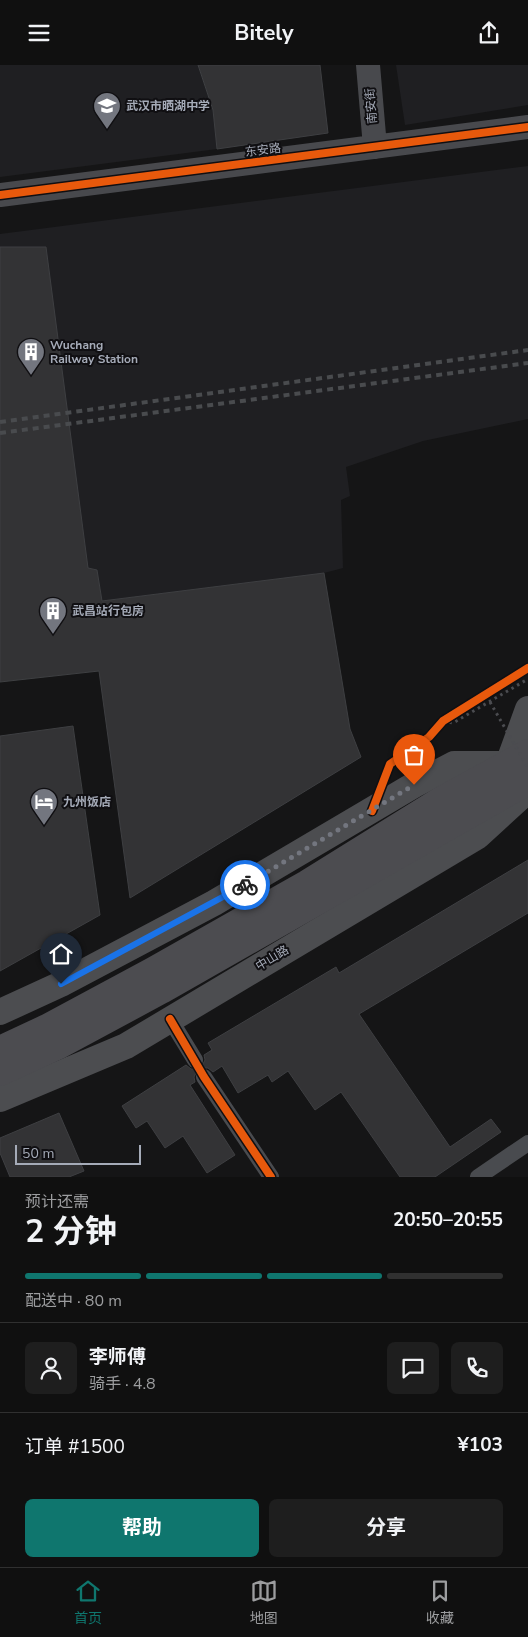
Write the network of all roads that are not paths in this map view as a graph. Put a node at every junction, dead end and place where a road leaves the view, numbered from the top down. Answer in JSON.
{"nodes":[{"id":1,"x":368,"y":65,"type":"edge"},
{"id":2,"x":528,"y":127,"type":"edge"},
{"id":3,"x":375,"y":147,"type":"junction"},
{"id":4,"x":0,"y":195,"type":"edge"},
{"id":5,"x":528,"y":709,"type":"edge"},
{"id":6,"x":523,"y":766,"type":"edge"},
{"id":7,"x":528,"y":790,"type":"edge"},
{"id":8,"x":0,"y":1012,"type":"edge"},
{"id":9,"x":170,"y":1019,"type":"junction"},
{"id":10,"x":0,"y":1050,"type":"edge"},
{"id":11,"x":195,"y":1060,"type":"dead end"},
{"id":12,"x":0,"y":1072,"type":"edge"},
{"id":13,"x":204,"y":1077,"type":"dead end"},
{"id":14,"x":0,"y":1099,"type":"edge"},
{"id":15,"x":528,"y":1143,"type":"edge"},
{"id":16,"x":271,"y":1177,"type":"edge"},
{"id":17,"x":478,"y":1177,"type":"edge"}],
"edges":[{"from":1,"to":3,"type":"street","name":"南安街"},
{"from":2,"to":3,"type":"street","name":"东安路"},
{"from":3,"to":4,"type":"street","name":"东安路"},
{"from":5,"to":6,"type":"main road"},
{"from":6,"to":8,"type":"main road"},
{"from":6,"to":10,"type":"highway"},
{"from":6,"to":12,"type":"highway"},
{"from":7,"to":9,"type":"main road","name":"中山路"},
{"from":9,"to":11,"type":"street"},
{"from":9,"to":14,"type":"main road","name":"中山路"},
{"from":13,"to":16,"type":"street"},
{"from":15,"to":17,"type":"street"}]}
